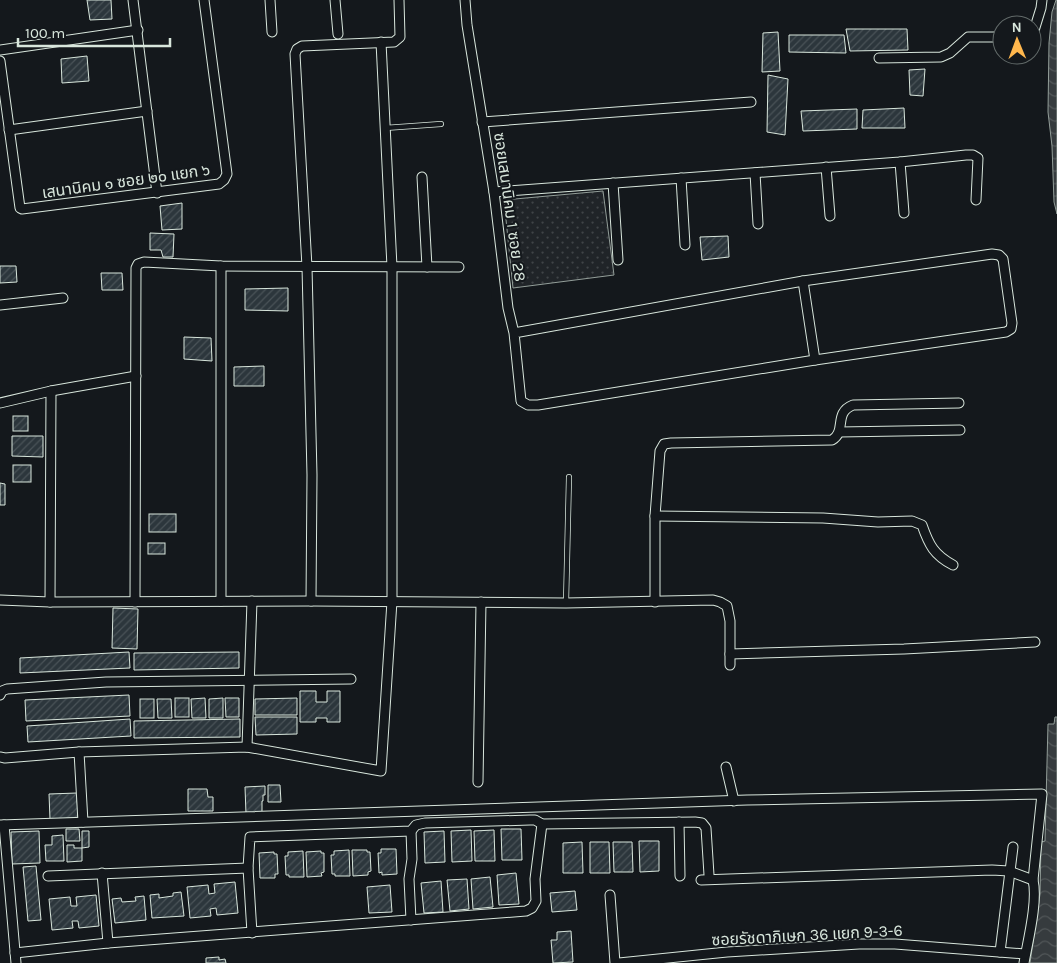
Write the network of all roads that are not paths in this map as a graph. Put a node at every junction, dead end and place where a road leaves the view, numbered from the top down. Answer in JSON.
{"nodes":[{"id":1,"x":133,"y":0,"type":"edge"},
{"id":2,"x":204,"y":0,"type":"edge"},
{"id":3,"x":270,"y":0,"type":"edge"},
{"id":4,"x":335,"y":0,"type":"edge"},
{"id":5,"x":399,"y":0,"type":"edge"},
{"id":6,"x":465,"y":0,"type":"edge"},
{"id":7,"x":1042,"y":0,"type":"edge"},
{"id":8,"x":1039,"y":15,"type":"edge"},
{"id":9,"x":138,"y":30,"type":"junction"},
{"id":10,"x":272,"y":32,"type":"dead end"},
{"id":11,"x":338,"y":34,"type":"dead end"},
{"id":12,"x":992,"y":37,"type":"edge"},
{"id":13,"x":380,"y":42,"type":"junction"},
{"id":14,"x":0,"y":50,"type":"edge"},
{"id":15,"x":879,"y":58,"type":"dead end"},
{"id":16,"x":0,"y":60,"type":"edge"},
{"id":17,"x":751,"y":102,"type":"dead end"},
{"id":18,"x":147,"y":111,"type":"junction"},
{"id":19,"x":482,"y":122,"type":"junction"},
{"id":20,"x":441,"y":124,"type":"dead end"},
{"id":21,"x":385,"y":128,"type":"junction"},
{"id":22,"x":9,"y":130,"type":"junction"},
{"id":23,"x":900,"y":162,"type":"junction"},
{"id":24,"x":826,"y":167,"type":"junction"},
{"id":25,"x":754,"y":173,"type":"junction"},
{"id":26,"x":422,"y":177,"type":"dead end"},
{"id":27,"x":681,"y":178,"type":"junction"},
{"id":28,"x":613,"y":183,"type":"junction"},
{"id":29,"x":494,"y":192,"type":"junction"},
{"id":30,"x":157,"y":193,"type":"junction"},
{"id":31,"x":976,"y":200,"type":"dead end"},
{"id":32,"x":904,"y":213,"type":"dead end"},
{"id":33,"x":830,"y":216,"type":"dead end"},
{"id":34,"x":758,"y":224,"type":"dead end"},
{"id":35,"x":685,"y":244,"type":"dead end"},
{"id":36,"x":618,"y":260,"type":"dead end"},
{"id":37,"x":222,"y":266,"type":"junction"},
{"id":38,"x":307,"y":267,"type":"junction"},
{"id":39,"x":392,"y":267,"type":"junction"},
{"id":40,"x":459,"y":267,"type":"dead end"},
{"id":41,"x":427,"y":268,"type":"junction"},
{"id":42,"x":803,"y":280,"type":"junction"},
{"id":43,"x":63,"y":298,"type":"dead end"},
{"id":44,"x":0,"y":305,"type":"edge"},
{"id":45,"x":514,"y":333,"type":"junction"},
{"id":46,"x":816,"y":360,"type":"junction"},
{"id":47,"x":136,"y":376,"type":"junction"},
{"id":48,"x":51,"y":391,"type":"junction"},
{"id":49,"x":0,"y":403,"type":"edge"},
{"id":50,"x":959,"y":403,"type":"dead end"},
{"id":51,"x":960,"y":430,"type":"dead end"},
{"id":52,"x":839,"y":432,"type":"junction"},
{"id":53,"x":569,"y":478,"type":"dead end"},
{"id":54,"x":655,"y":516,"type":"junction"},
{"id":55,"x":953,"y":565,"type":"dead end"},
{"id":56,"x":0,"y":600,"type":"edge"},
{"id":57,"x":311,"y":600,"type":"junction"},
{"id":58,"x":221,"y":601,"type":"junction"},
{"id":59,"x":252,"y":601,"type":"junction"},
{"id":60,"x":50,"y":602,"type":"junction"},
{"id":61,"x":135,"y":602,"type":"junction"},
{"id":62,"x":392,"y":602,"type":"junction"},
{"id":63,"x":481,"y":602,"type":"junction"},
{"id":64,"x":655,"y":602,"type":"junction"},
{"id":65,"x":566,"y":603,"type":"junction"},
{"id":66,"x":1035,"y":642,"type":"dead end"},
{"id":67,"x":730,"y":654,"type":"junction"},
{"id":68,"x":730,"y":665,"type":"dead end"},
{"id":69,"x":351,"y":679,"type":"dead end"},
{"id":70,"x":248,"y":681,"type":"junction"},
{"id":71,"x":0,"y":695,"type":"edge"},
{"id":72,"x":247,"y":747,"type":"junction"},
{"id":73,"x":79,"y":752,"type":"junction"},
{"id":74,"x":0,"y":757,"type":"edge"},
{"id":75,"x":726,"y":767,"type":"dead end"},
{"id":76,"x":478,"y":782,"type":"dead end"},
{"id":77,"x":734,"y":800,"type":"junction"},
{"id":78,"x":83,"y":822,"type":"junction"},
{"id":79,"x":679,"y":822,"type":"junction"},
{"id":80,"x":542,"y":824,"type":"junction"},
{"id":81,"x":2,"y":825,"type":"edge"},
{"id":82,"x":411,"y":831,"type":"junction"},
{"id":83,"x":1013,"y":847,"type":"dead end"},
{"id":84,"x":248,"y":868,"type":"junction"},
{"id":85,"x":1009,"y":871,"type":"junction"},
{"id":86,"x":102,"y":873,"type":"junction"},
{"id":87,"x":48,"y":876,"type":"dead end"},
{"id":88,"x":680,"y":876,"type":"dead end"},
{"id":89,"x":1033,"y":880,"type":"junction"},
{"id":90,"x":610,"y":894,"type":"dead end"},
{"id":91,"x":411,"y":920,"type":"junction"},
{"id":92,"x":252,"y":933,"type":"junction"},
{"id":93,"x":108,"y":943,"type":"junction"},
{"id":94,"x":1000,"y":952,"type":"junction"},
{"id":95,"x":15,"y":953,"type":"junction"},
{"id":96,"x":1025,"y":959,"type":"edge"},
{"id":97,"x":16,"y":963,"type":"edge"},
{"id":98,"x":615,"y":963,"type":"edge"},
{"id":99,"x":619,"y":963,"type":"edge"}],
"edges":[{"from":1,"to":9,"type":"street"},
{"from":2,"to":30,"type":"street","name":"เสนานิคม ๑ ซอย ๒๐ แยก ๖"},
{"from":3,"to":10,"type":"street"},
{"from":4,"to":11,"type":"street"},
{"from":5,"to":13,"type":"street"},
{"from":6,"to":19,"type":"street","name":"ซอยเสนานิคม 1 ซอย 28"},
{"from":7,"to":8,"type":"street"},
{"from":9,"to":14,"type":"street"},
{"from":9,"to":18,"type":"street"},
{"from":12,"to":15,"type":"street"},
{"from":13,"to":21,"type":"street"},
{"from":13,"to":38,"type":"street"},
{"from":16,"to":22,"type":"street"},
{"from":17,"to":19,"type":"street"},
{"from":18,"to":22,"type":"street"},
{"from":18,"to":30,"type":"street"},
{"from":19,"to":29,"type":"street","name":"ซอยเสนานิคม 1 ซอย 28"},
{"from":20,"to":21,"type":"lane"},
{"from":21,"to":39,"type":"street"},
{"from":22,"to":30,"type":"street","name":"เสนานิคม ๑ ซอย ๒๐ แยก ๖"},
{"from":23,"to":24,"type":"street"},
{"from":23,"to":31,"type":"street"},
{"from":23,"to":32,"type":"street"},
{"from":24,"to":25,"type":"street"},
{"from":24,"to":33,"type":"street"},
{"from":25,"to":27,"type":"street"},
{"from":25,"to":34,"type":"street"},
{"from":26,"to":41,"type":"street"},
{"from":27,"to":28,"type":"street"},
{"from":27,"to":35,"type":"street"},
{"from":28,"to":29,"type":"street"},
{"from":28,"to":36,"type":"street"},
{"from":29,"to":45,"type":"street","name":"ซอยเสนานิคม 1 ซอย 28"},
{"from":37,"to":38,"type":"street"},
{"from":37,"to":47,"type":"street"},
{"from":37,"to":58,"type":"street"},
{"from":38,"to":39,"type":"street"},
{"from":38,"to":57,"type":"street"},
{"from":39,"to":41,"type":"street"},
{"from":39,"to":62,"type":"street"},
{"from":40,"to":41,"type":"street"},
{"from":42,"to":45,"type":"street"},
{"from":42,"to":46,"type":"street"},
{"from":42,"to":46,"type":"street"},
{"from":43,"to":44,"type":"street"},
{"from":45,"to":46,"type":"street","name":"ซอยเสนานิคม 1 ซอย 28"},
{"from":47,"to":48,"type":"street"},
{"from":47,"to":61,"type":"street"},
{"from":48,"to":49,"type":"street"},
{"from":48,"to":60,"type":"street"},
{"from":50,"to":52,"type":"street"},
{"from":51,"to":52,"type":"street"},
{"from":52,"to":54,"type":"street"},
{"from":53,"to":65,"type":"lane"},
{"from":54,"to":55,"type":"street"},
{"from":54,"to":64,"type":"street"},
{"from":56,"to":60,"type":"street"},
{"from":57,"to":59,"type":"street"},
{"from":57,"to":62,"type":"street"},
{"from":58,"to":59,"type":"street"},
{"from":58,"to":61,"type":"street"},
{"from":59,"to":70,"type":"street"},
{"from":60,"to":61,"type":"street"},
{"from":62,"to":63,"type":"street"},
{"from":62,"to":72,"type":"street"},
{"from":63,"to":65,"type":"street"},
{"from":63,"to":76,"type":"street"},
{"from":64,"to":65,"type":"street"},
{"from":64,"to":67,"type":"street"},
{"from":66,"to":67,"type":"street"},
{"from":67,"to":68,"type":"street"},
{"from":69,"to":70,"type":"street"},
{"from":70,"to":71,"type":"street"},
{"from":70,"to":72,"type":"street"},
{"from":72,"to":73,"type":"street"},
{"from":73,"to":74,"type":"street"},
{"from":73,"to":78,"type":"street"},
{"from":75,"to":77,"type":"street"},
{"from":77,"to":78,"type":"street"},
{"from":77,"to":89,"type":"street"},
{"from":78,"to":81,"type":"street"},
{"from":79,"to":80,"type":"street"},
{"from":79,"to":85,"type":"street"},
{"from":79,"to":88,"type":"street"},
{"from":80,"to":82,"type":"street"},
{"from":80,"to":91,"type":"street"},
{"from":81,"to":95,"type":"street"},
{"from":82,"to":84,"type":"street"},
{"from":82,"to":91,"type":"street"},
{"from":83,"to":85,"type":"street"},
{"from":84,"to":86,"type":"street"},
{"from":84,"to":92,"type":"street"},
{"from":85,"to":89,"type":"street"},
{"from":85,"to":94,"type":"street"},
{"from":86,"to":87,"type":"street"},
{"from":86,"to":93,"type":"street"},
{"from":89,"to":96,"type":"street"},
{"from":90,"to":98,"type":"street"},
{"from":91,"to":92,"type":"street"},
{"from":92,"to":93,"type":"street"},
{"from":93,"to":95,"type":"street"},
{"from":94,"to":96,"type":"street","name":"ซอยรัชดาภิเษก 36 แยก 9-3-6"},
{"from":94,"to":99,"type":"street","name":"ซอยรัชดาภิเษก 36 แยก 9-3-6"},
{"from":95,"to":97,"type":"street"}]}
